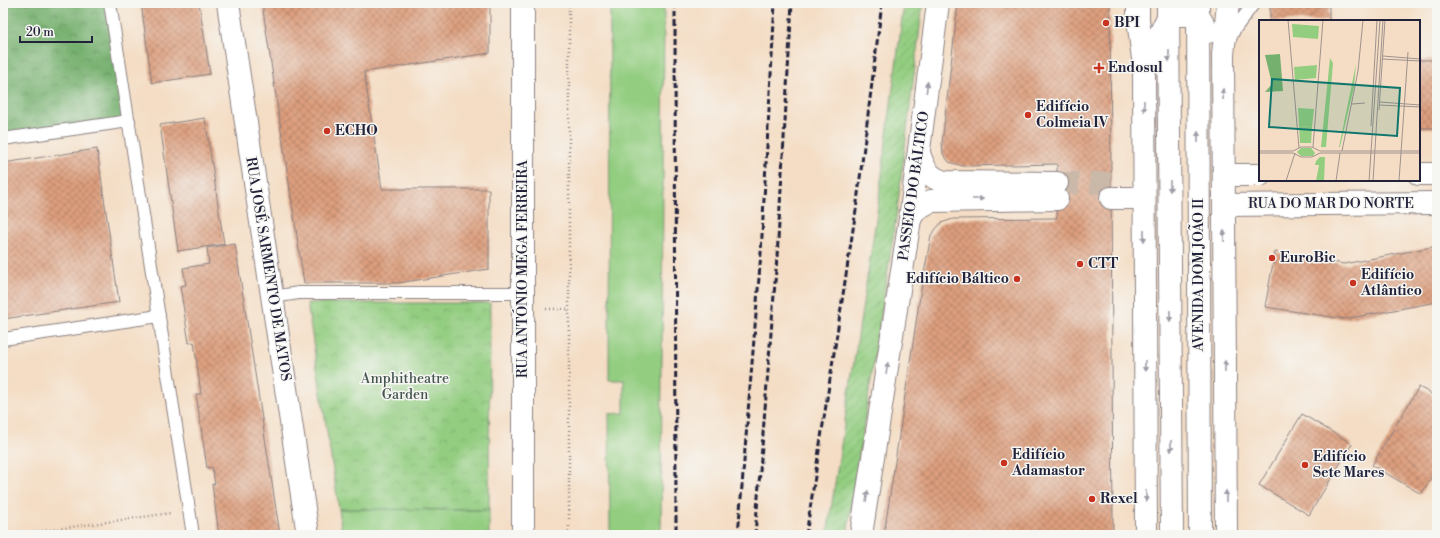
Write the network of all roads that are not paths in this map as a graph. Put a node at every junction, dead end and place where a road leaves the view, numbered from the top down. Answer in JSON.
{"nodes":[{"id":1,"x":110,"y":3,"type":"edge"},
{"id":2,"x":228,"y":3,"type":"edge"},
{"id":3,"x":524,"y":3,"type":"edge"},
{"id":4,"x":938,"y":3,"type":"edge"},
{"id":5,"x":1138,"y":3,"type":"edge"},
{"id":6,"x":1228,"y":3,"type":"edge"},
{"id":7,"x":1254,"y":3,"type":"edge"},
{"id":8,"x":1169,"y":9,"type":"edge"},
{"id":9,"x":1198,"y":9,"type":"edge"},
{"id":10,"x":1223,"y":55,"type":"junction"},
{"id":11,"x":1144,"y":67,"type":"junction"},
{"id":12,"x":129,"y":121,"type":"junction"},
{"id":13,"x":3,"y":139,"type":"edge"},
{"id":14,"x":919,"y":153,"type":"junction"},
{"id":15,"x":1420,"y":174,"type":"edge"},
{"id":16,"x":1437,"y":174,"type":"edge"},
{"id":17,"x":1224,"y":175,"type":"junction"},
{"id":18,"x":1259,"y":175,"type":"edge"},
{"id":19,"x":1111,"y":190,"type":"tunnel mouth"},
{"id":20,"x":1144,"y":190,"type":"junction"},
{"id":21,"x":1437,"y":204,"type":"edge"},
{"id":22,"x":1224,"y":205,"type":"junction"},
{"id":23,"x":910,"y":219,"type":"junction"},
{"id":24,"x":523,"y":293,"type":"junction"},
{"id":25,"x":272,"y":297,"type":"junction"},
{"id":26,"x":159,"y":316,"type":"junction"},
{"id":27,"x":3,"y":339,"type":"edge"},
{"id":28,"x":193,"y":535,"type":"edge"},
{"id":29,"x":308,"y":535,"type":"edge"},
{"id":30,"x":523,"y":535,"type":"edge"},
{"id":31,"x":861,"y":535,"type":"edge"},
{"id":32,"x":1146,"y":535,"type":"edge"},
{"id":33,"x":1172,"y":535,"type":"edge"},
{"id":34,"x":1200,"y":535,"type":"edge"},
{"id":35,"x":1226,"y":535,"type":"edge"}],
"edges":[{"from":1,"to":12,"type":"lane"},
{"from":2,"to":25,"type":"street","name":"RUA JOSÉ SARMENTO DE MATOS"},
{"from":3,"to":24,"type":"street","name":"RUA ANTÓNIO MEGA FERREIRA"},
{"from":14,"to":4,"type":"street","name":"PASSEIO DO BÁLTICO","one_way":true},
{"from":5,"to":11,"type":"street"},
{"from":6,"to":10,"type":"street","name":"AVENIDA DOM JOÃO II"},
{"from":7,"to":10,"type":"lane"},
{"from":8,"to":9,"type":"street"},
{"from":8,"to":11,"type":"street"},
{"from":8,"to":33,"type":"street","name":"AVENIDA DOM JOÃO II","one_way":true},
{"from":9,"to":10,"type":"street"},
{"from":34,"to":9,"type":"street","name":"AVENIDA DOM JOÃO II","one_way":true},
{"from":17,"to":10,"type":"street","name":"AVENIDA DOM JOÃO II","one_way":true},
{"from":11,"to":20,"type":"street","one_way":true},
{"from":12,"to":13,"type":"lane"},
{"from":12,"to":26,"type":"lane"},
{"from":14,"to":23,"type":"street","name":"PASSEIO DO BÁLTICO"},
{"from":23,"to":14,"type":"street","one_way":true},
{"from":15,"to":16,"type":"street"},
{"from":17,"to":18,"type":"street","name":"RUA DO MAR DO NORTE"},
{"from":17,"to":22,"type":"street","name":"AVENIDA DOM JOÃO II"},
{"from":19,"to":20,"type":"street"},
{"from":20,"to":32,"type":"street","one_way":true},
{"from":21,"to":22,"type":"street","name":"RUA DO MAR DO NORTE"},
{"from":35,"to":22,"type":"street","name":"AVENIDA DOM JOÃO II","one_way":true},
{"from":31,"to":23,"type":"street","name":"PASSEIO DO BÁLTICO","one_way":true},
{"from":24,"to":25,"type":"lane"},
{"from":24,"to":30,"type":"street","name":"RUA ANTÓNIO MEGA FERREIRA"},
{"from":25,"to":29,"type":"street","name":"RUA JOSÉ SARMENTO DE MATOS"},
{"from":26,"to":27,"type":"lane"},
{"from":26,"to":28,"type":"lane"}]}
